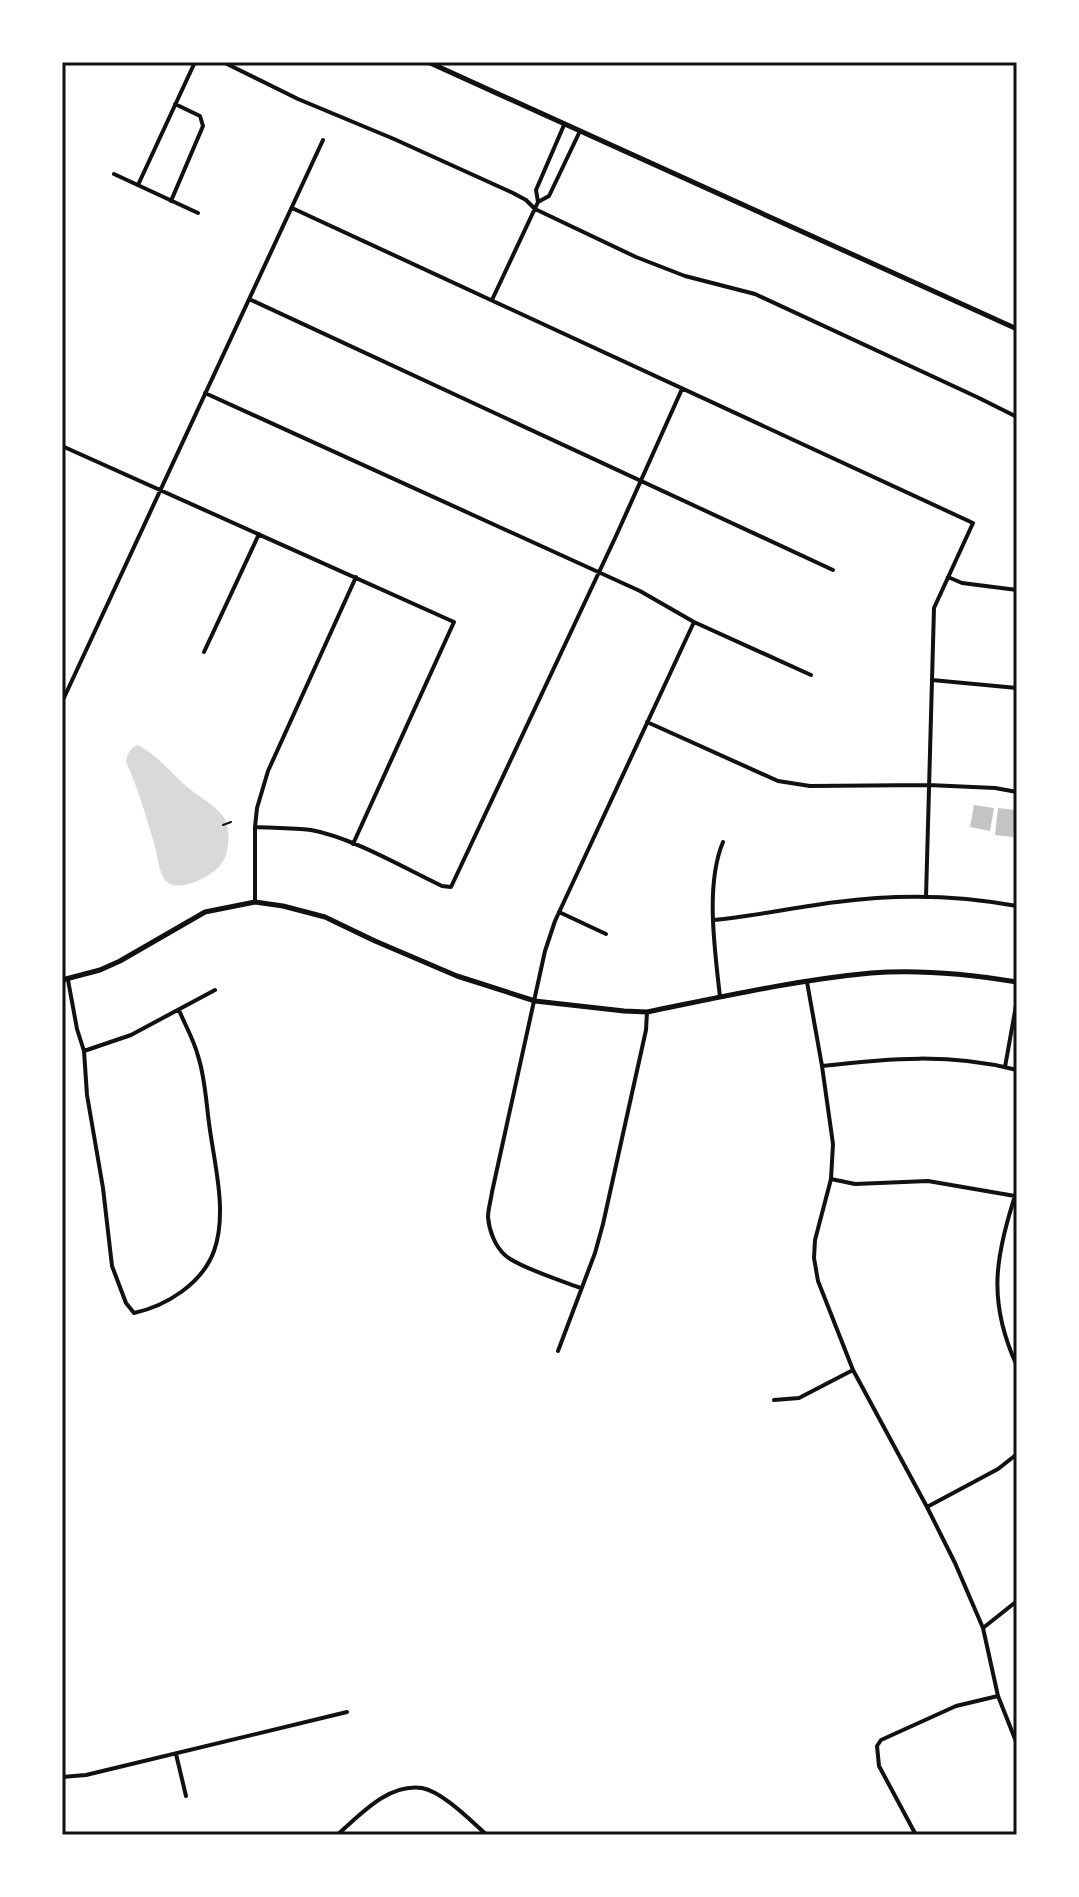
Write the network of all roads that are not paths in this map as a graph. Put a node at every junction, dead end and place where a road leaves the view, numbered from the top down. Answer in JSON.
{"nodes":[{"id":1,"x":195,"y":62,"type":"edge"},
{"id":2,"x":223,"y":62,"type":"edge"},
{"id":3,"x":428,"y":62,"type":"edge"},
{"id":4,"x":175,"y":104,"type":"junction"},
{"id":5,"x":564,"y":125,"type":"junction"},
{"id":6,"x":580,"y":131,"type":"junction"},
{"id":7,"x":323,"y":140,"type":"dead end"},
{"id":8,"x":114,"y":174,"type":"dead end"},
{"id":9,"x":138,"y":185,"type":"junction"},
{"id":10,"x":171,"y":201,"type":"junction"},
{"id":11,"x":538,"y":202,"type":"junction"},
{"id":12,"x":292,"y":208,"type":"junction"},
{"id":13,"x":535,"y":209,"type":"junction"},
{"id":14,"x":198,"y":213,"type":"dead end"},
{"id":15,"x":249,"y":299,"type":"junction"},
{"id":16,"x":492,"y":300,"type":"junction"},
{"id":17,"x":1017,"y":329,"type":"edge"},
{"id":18,"x":682,"y":389,"type":"junction"},
{"id":19,"x":205,"y":393,"type":"junction"},
{"id":20,"x":1017,"y":417,"type":"edge"},
{"id":21,"x":62,"y":446,"type":"edge"},
{"id":22,"x":641,"y":480,"type":"junction"},
{"id":23,"x":161,"y":490,"type":"junction"},
{"id":24,"x":259,"y":534,"type":"junction"},
{"id":25,"x":833,"y":570,"type":"dead end"},
{"id":26,"x":598,"y":572,"type":"junction"},
{"id":27,"x":356,"y":577,"type":"junction"},
{"id":28,"x":948,"y":577,"type":"junction"},
{"id":29,"x":1017,"y":590,"type":"edge"},
{"id":30,"x":694,"y":622,"type":"junction"},
{"id":31,"x":204,"y":652,"type":"dead end"},
{"id":32,"x":811,"y":675,"type":"dead end"},
{"id":33,"x":932,"y":680,"type":"junction"},
{"id":34,"x":1017,"y":688,"type":"edge"},
{"id":35,"x":62,"y":702,"type":"edge"},
{"id":36,"x":647,"y":722,"type":"junction"},
{"id":37,"x":928,"y":785,"type":"junction"},
{"id":38,"x":1017,"y":792,"type":"edge"},
{"id":39,"x":255,"y":827,"type":"junction"},
{"id":40,"x":723,"y":842,"type":"dead end"},
{"id":41,"x":353,"y":844,"type":"junction"},
{"id":42,"x":926,"y":897,"type":"junction"},
{"id":43,"x":255,"y":902,"type":"junction"},
{"id":44,"x":1017,"y":906,"type":"edge"},
{"id":45,"x":559,"y":912,"type":"junction"},
{"id":46,"x":714,"y":920,"type":"junction"},
{"id":47,"x":606,"y":934,"type":"dead end"},
{"id":48,"x":65,"y":980,"type":"edge"},
{"id":49,"x":807,"y":982,"type":"junction"},
{"id":50,"x":1017,"y":982,"type":"edge"},
{"id":51,"x":215,"y":990,"type":"dead end"},
{"id":52,"x":720,"y":997,"type":"junction"},
{"id":53,"x":1017,"y":1000,"type":"edge"},
{"id":54,"x":535,"y":1001,"type":"junction"},
{"id":55,"x":179,"y":1010,"type":"junction"},
{"id":56,"x":647,"y":1012,"type":"junction"},
{"id":57,"x":84,"y":1051,"type":"junction"},
{"id":58,"x":822,"y":1066,"type":"junction"},
{"id":59,"x":1005,"y":1067,"type":"junction"},
{"id":60,"x":1017,"y":1070,"type":"edge"},
{"id":61,"x":831,"y":1179,"type":"junction"},
{"id":62,"x":1016,"y":1193,"type":"edge"},
{"id":63,"x":581,"y":1288,"type":"junction"},
{"id":64,"x":134,"y":1313,"type":"junction"},
{"id":65,"x":129,"y":1322,"type":"dead end"},
{"id":66,"x":558,"y":1351,"type":"dead end"},
{"id":67,"x":1017,"y":1366,"type":"edge"},
{"id":68,"x":853,"y":1370,"type":"junction"},
{"id":69,"x":774,"y":1400,"type":"dead end"},
{"id":70,"x":1017,"y":1454,"type":"edge"},
{"id":71,"x":927,"y":1507,"type":"junction"},
{"id":72,"x":1017,"y":1601,"type":"edge"},
{"id":73,"x":983,"y":1628,"type":"junction"},
{"id":74,"x":998,"y":1696,"type":"junction"},
{"id":75,"x":347,"y":1712,"type":"dead end"},
{"id":76,"x":1017,"y":1744,"type":"edge"},
{"id":77,"x":176,"y":1754,"type":"junction"},
{"id":78,"x":62,"y":1777,"type":"edge"},
{"id":79,"x":186,"y":1796,"type":"dead end"},
{"id":80,"x":337,"y":1835,"type":"edge"},
{"id":81,"x":487,"y":1835,"type":"edge"},
{"id":82,"x":916,"y":1835,"type":"edge"}],
"edges":[{"from":1,"to":4,"type":"street"},
{"from":2,"to":13,"type":"street"},
{"from":3,"to":5,"type":"street"},
{"from":4,"to":9,"type":"street"},
{"from":4,"to":10,"type":"street"},
{"from":5,"to":6,"type":"street"},
{"from":5,"to":11,"type":"street"},
{"from":6,"to":11,"type":"street"},
{"from":6,"to":17,"type":"street"},
{"from":7,"to":12,"type":"street"},
{"from":8,"to":9,"type":"street"},
{"from":9,"to":10,"type":"street"},
{"from":10,"to":14,"type":"street"},
{"from":11,"to":13,"type":"street"},
{"from":12,"to":15,"type":"street"},
{"from":12,"to":16,"type":"street"},
{"from":13,"to":16,"type":"street"},
{"from":13,"to":20,"type":"street"},
{"from":15,"to":19,"type":"street"},
{"from":15,"to":22,"type":"street"},
{"from":16,"to":18,"type":"street"},
{"from":18,"to":22,"type":"street"},
{"from":18,"to":28,"type":"street"},
{"from":19,"to":23,"type":"street"},
{"from":19,"to":26,"type":"street"},
{"from":21,"to":23,"type":"street"},
{"from":22,"to":25,"type":"street"},
{"from":22,"to":26,"type":"street"},
{"from":23,"to":24,"type":"street"},
{"from":23,"to":35,"type":"street"},
{"from":24,"to":27,"type":"street"},
{"from":24,"to":31,"type":"street"},
{"from":26,"to":30,"type":"street"},
{"from":26,"to":41,"type":"street"},
{"from":27,"to":39,"type":"street"},
{"from":27,"to":41,"type":"street"},
{"from":28,"to":29,"type":"street"},
{"from":28,"to":33,"type":"street"},
{"from":30,"to":32,"type":"street"},
{"from":30,"to":36,"type":"street"},
{"from":33,"to":34,"type":"street"},
{"from":33,"to":37,"type":"street"},
{"from":36,"to":37,"type":"street"},
{"from":36,"to":45,"type":"street"},
{"from":37,"to":38,"type":"street"},
{"from":37,"to":42,"type":"street"},
{"from":39,"to":41,"type":"street"},
{"from":39,"to":43,"type":"street"},
{"from":40,"to":46,"type":"street"},
{"from":42,"to":44,"type":"street"},
{"from":42,"to":46,"type":"street"},
{"from":43,"to":48,"type":"street"},
{"from":43,"to":54,"type":"street"},
{"from":45,"to":47,"type":"street"},
{"from":45,"to":54,"type":"street"},
{"from":46,"to":52,"type":"street"},
{"from":48,"to":57,"type":"street"},
{"from":49,"to":50,"type":"street"},
{"from":49,"to":52,"type":"street"},
{"from":49,"to":58,"type":"street"},
{"from":51,"to":55,"type":"street"},
{"from":52,"to":56,"type":"street"},
{"from":53,"to":59,"type":"street"},
{"from":54,"to":56,"type":"street"},
{"from":54,"to":63,"type":"street"},
{"from":55,"to":57,"type":"street"},
{"from":55,"to":64,"type":"street"},
{"from":56,"to":63,"type":"street"},
{"from":57,"to":64,"type":"street"},
{"from":58,"to":59,"type":"street"},
{"from":58,"to":61,"type":"street"},
{"from":59,"to":60,"type":"street"},
{"from":61,"to":62,"type":"street"},
{"from":61,"to":68,"type":"street"},
{"from":62,"to":67,"type":"street"},
{"from":63,"to":66,"type":"street"},
{"from":64,"to":65,"type":"street"},
{"from":68,"to":69,"type":"street"},
{"from":68,"to":71,"type":"street"},
{"from":70,"to":71,"type":"street"},
{"from":71,"to":73,"type":"street"},
{"from":72,"to":73,"type":"street"},
{"from":73,"to":74,"type":"street"},
{"from":74,"to":76,"type":"street"},
{"from":74,"to":82,"type":"street"},
{"from":75,"to":77,"type":"street"},
{"from":77,"to":78,"type":"street"},
{"from":77,"to":79,"type":"street"},
{"from":80,"to":81,"type":"street"}]}
